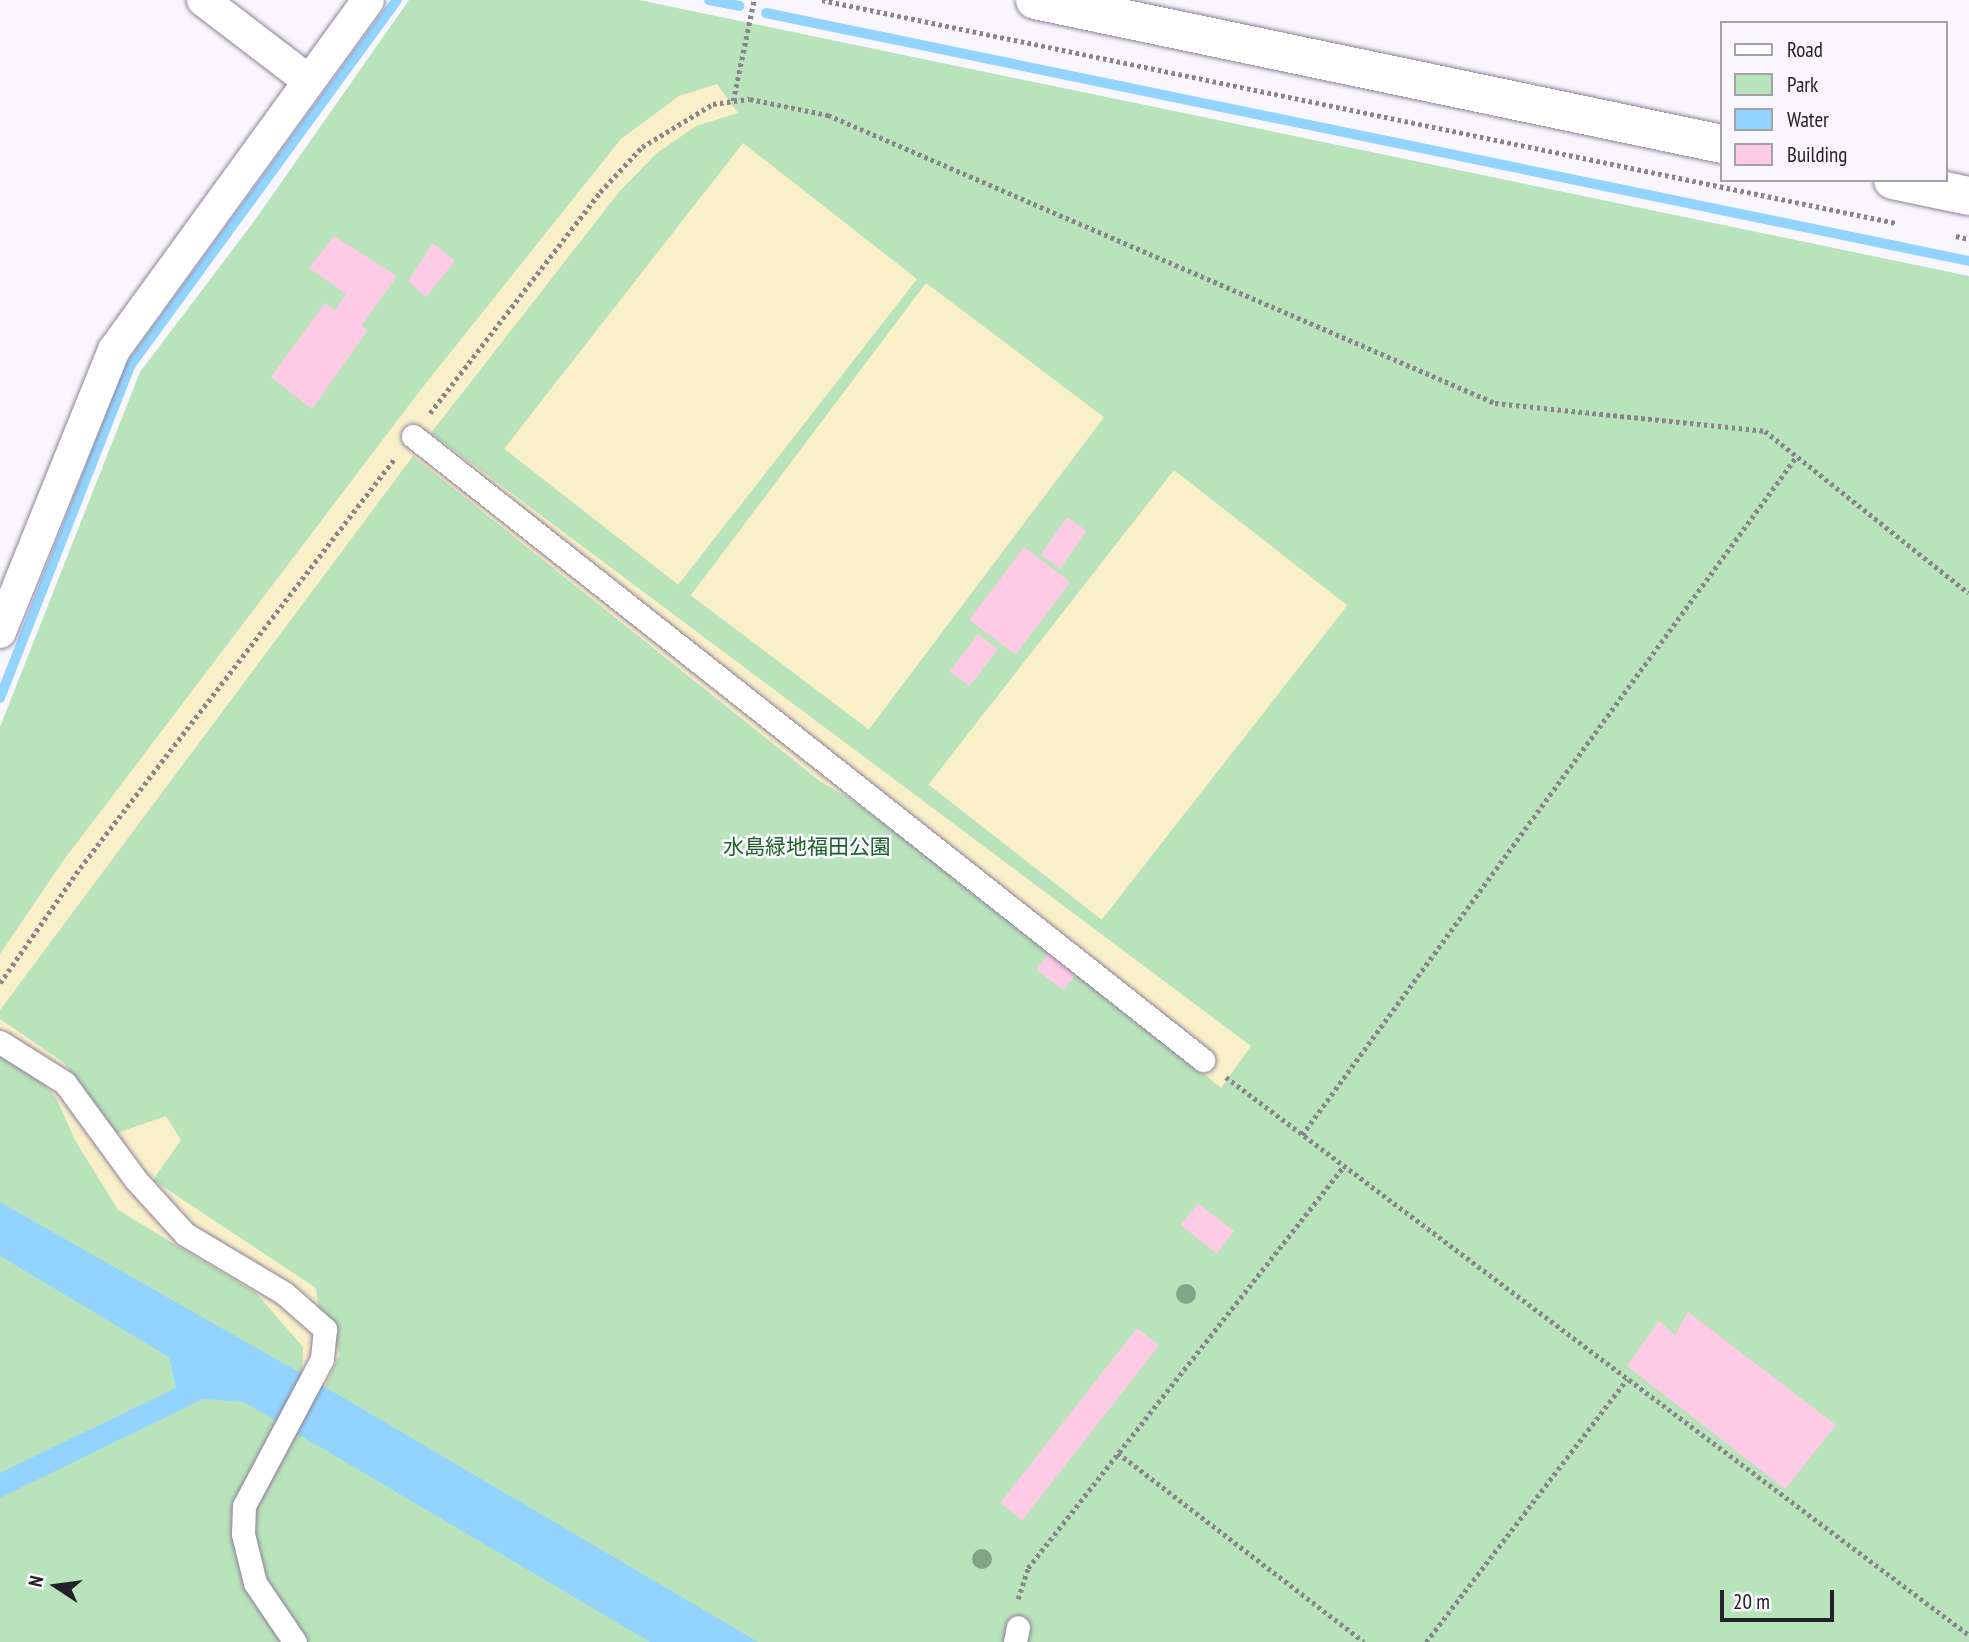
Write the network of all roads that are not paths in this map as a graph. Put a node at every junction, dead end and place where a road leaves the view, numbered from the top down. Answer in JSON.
{"nodes":[{"id":1,"x":203,"y":0,"type":"edge"},
{"id":2,"x":368,"y":0,"type":"edge"},
{"id":3,"x":1035,"y":0,"type":"edge"},
{"id":4,"x":1100,"y":7,"type":"edge"},
{"id":5,"x":1144,"y":11,"type":"edge"},
{"id":6,"x":314,"y":74,"type":"junction"},
{"id":7,"x":1720,"y":144,"type":"edge"},
{"id":8,"x":1902,"y":182,"type":"edge"},
{"id":9,"x":1969,"y":196,"type":"edge"},
{"id":10,"x":412,"y":436,"type":"road end"},
{"id":11,"x":0,"y":632,"type":"edge"},
{"id":12,"x":0,"y":1042,"type":"edge"},
{"id":13,"x":1203,"y":1060,"type":"road end"},
{"id":14,"x":295,"y":1642,"type":"edge"}],
"edges":[{"from":1,"to":6,"type":"street"},
{"from":2,"to":6,"type":"street"},
{"from":3,"to":4,"type":"street"},
{"from":4,"to":5,"type":"street"},
{"from":5,"to":7,"type":"street"},
{"from":6,"to":11,"type":"street"},
{"from":8,"to":9,"type":"street"},
{"from":10,"to":13,"type":"street"},
{"from":12,"to":14,"type":"street"}]}
